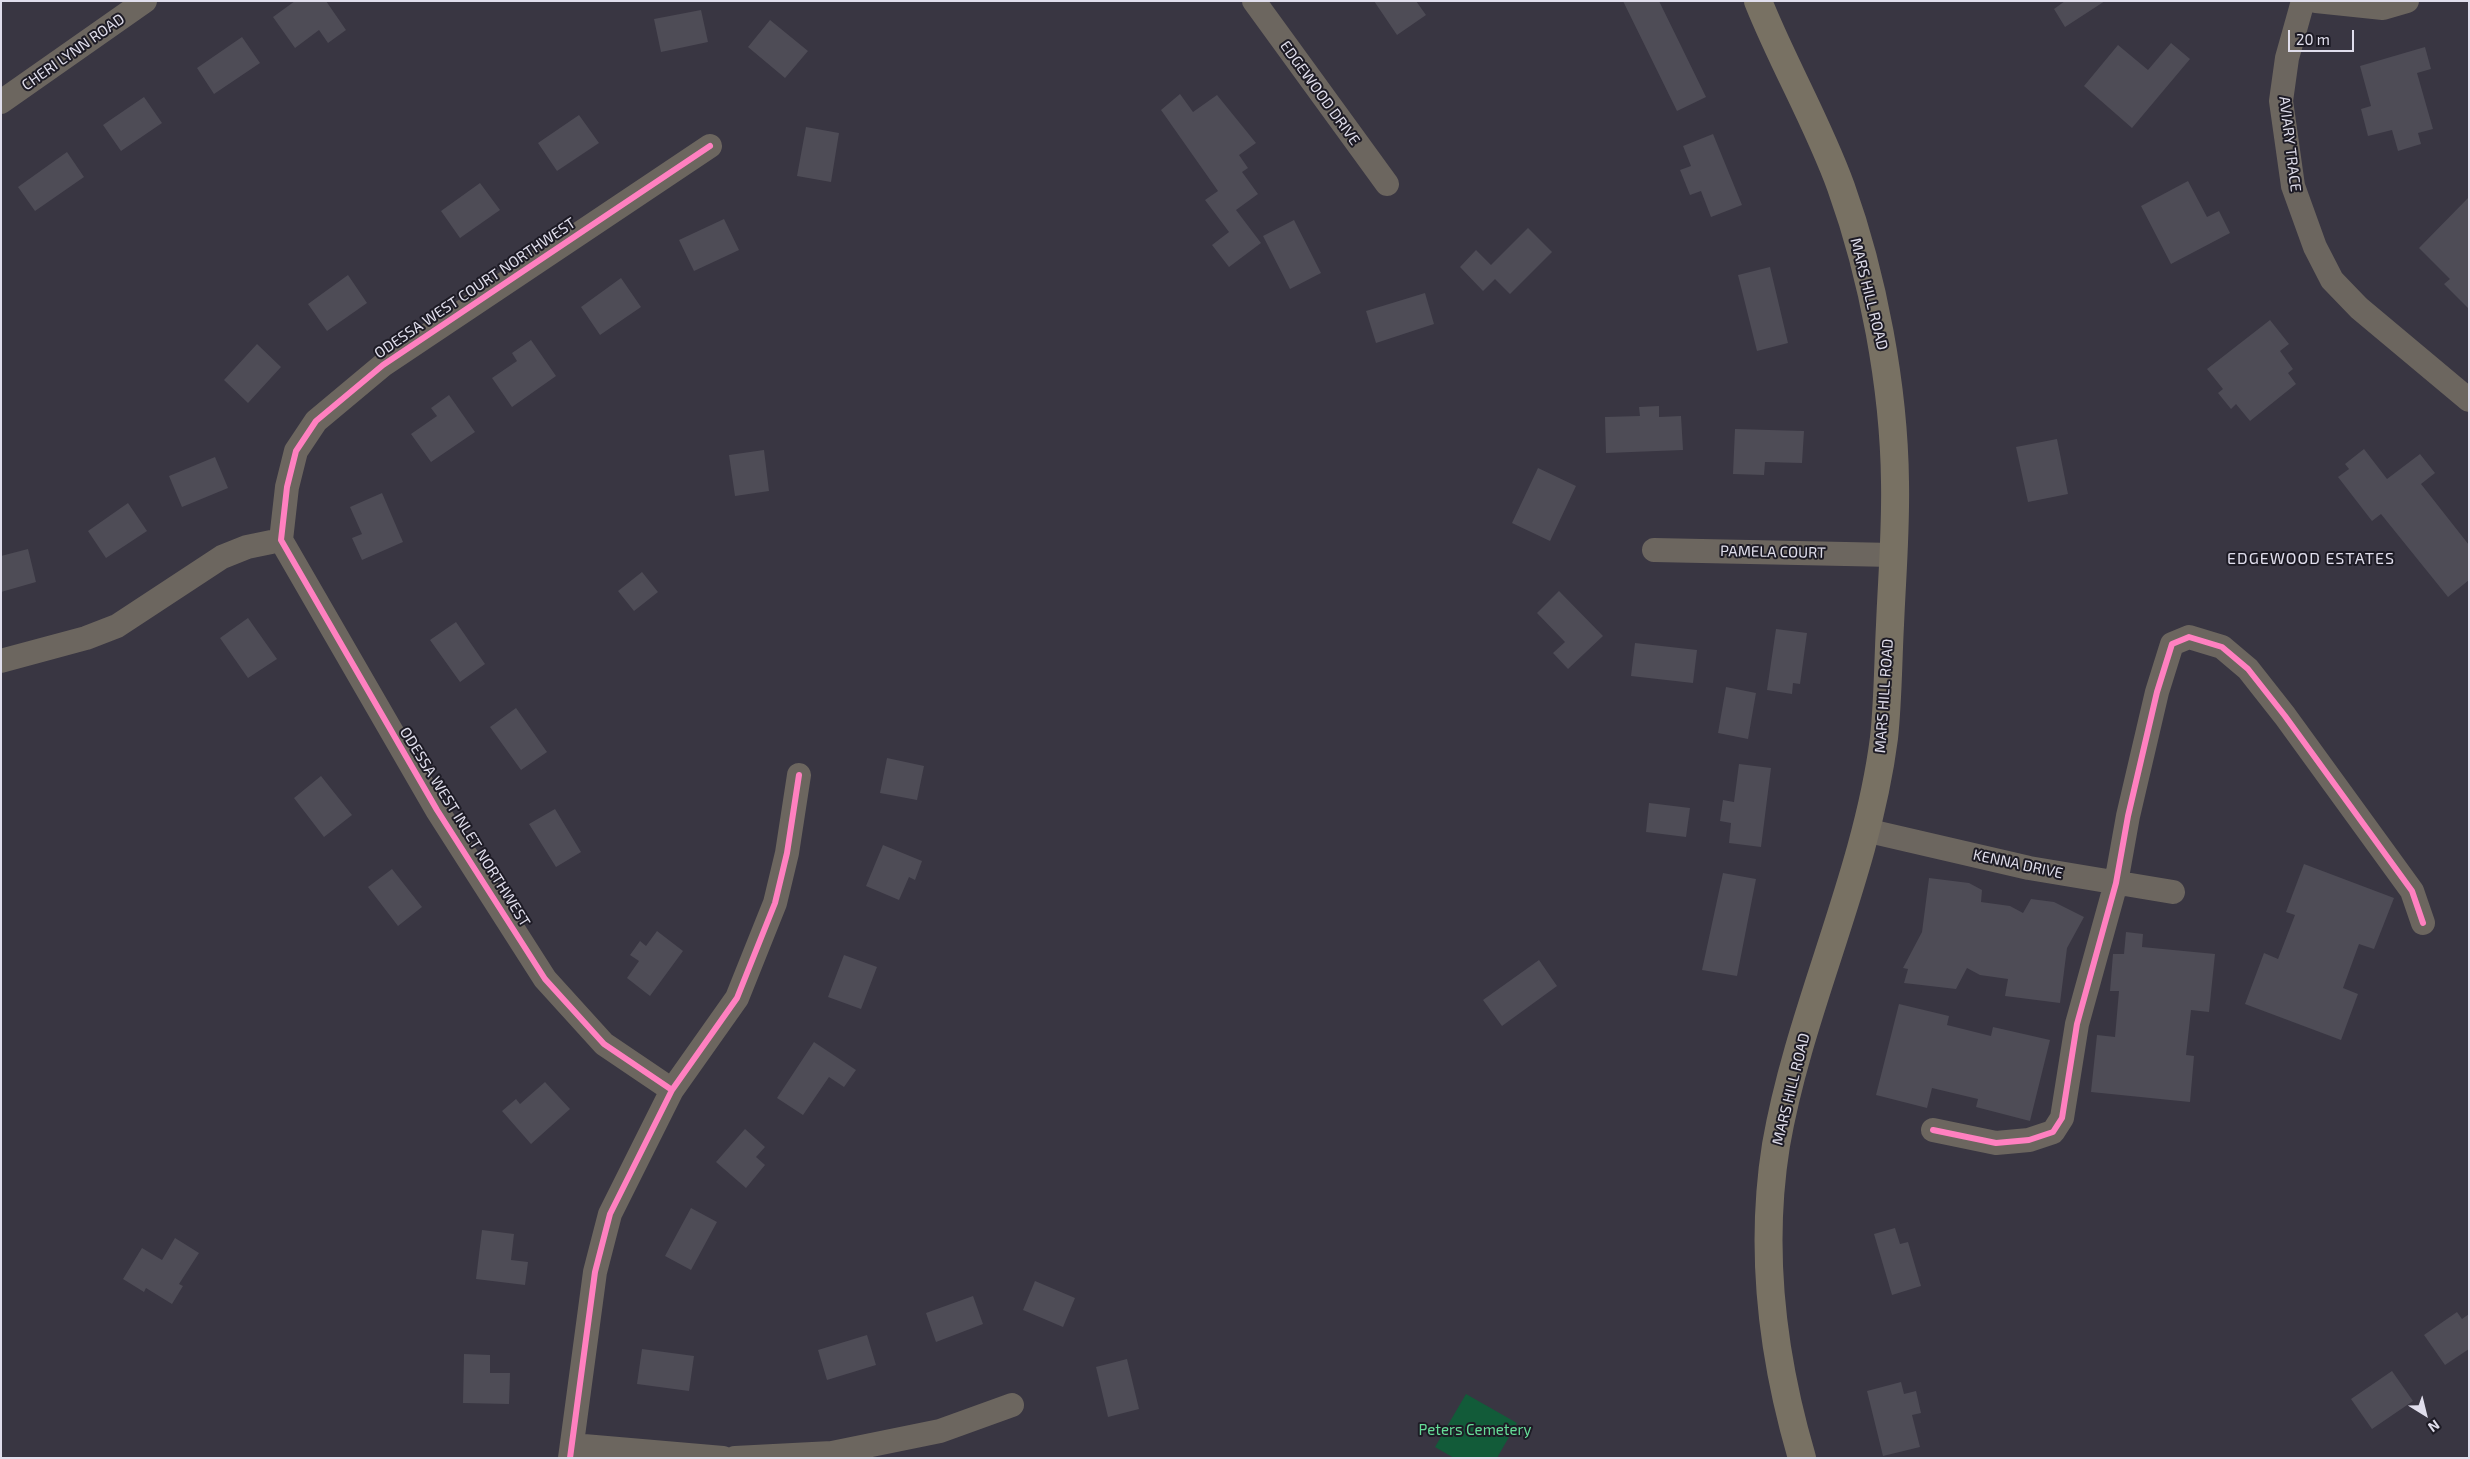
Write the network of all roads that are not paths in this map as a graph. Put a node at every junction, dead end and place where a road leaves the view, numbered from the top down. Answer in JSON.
{"nodes":[{"id":1,"x":146,"y":1,"type":"edge"},
{"id":2,"x":1254,"y":1,"type":"edge"},
{"id":3,"x":1758,"y":1,"type":"edge"},
{"id":4,"x":2303,"y":1,"type":"edge"},
{"id":5,"x":2316,"y":1,"type":"edge"},
{"id":6,"x":2407,"y":1,"type":"edge"},
{"id":7,"x":1,"y":102,"type":"edge"},
{"id":8,"x":710,"y":146,"type":"dead end"},
{"id":9,"x":1387,"y":184,"type":"dead end"},
{"id":10,"x":2467,"y":395,"type":"edge"},
{"id":11,"x":281,"y":540,"type":"junction"},
{"id":12,"x":1654,"y":550,"type":"dead end"},
{"id":13,"x":1893,"y":555,"type":"junction"},
{"id":14,"x":1,"y":661,"type":"edge"},
{"id":15,"x":799,"y":775,"type":"dead end"},
{"id":16,"x":1865,"y":830,"type":"junction"},
{"id":17,"x":2116,"y":882,"type":"junction"},
{"id":18,"x":2173,"y":892,"type":"dead end"},
{"id":19,"x":2423,"y":923,"type":"dead end"},
{"id":20,"x":672,"y":1090,"type":"junction"},
{"id":21,"x":1933,"y":1130,"type":"dead end"},
{"id":22,"x":1012,"y":1405,"type":"dead end"},
{"id":23,"x":571,"y":1451,"type":"edge"},
{"id":24,"x":723,"y":1458,"type":"edge"},
{"id":25,"x":734,"y":1458,"type":"edge"},
{"id":26,"x":1802,"y":1458,"type":"edge"}],
"edges":[{"from":1,"to":7,"type":"street","name":"CHERI LYNN ROAD"},
{"from":2,"to":9,"type":"street","name":"EDGEWOOD DRIVE"},
{"from":3,"to":13,"type":"main road","name":"MARS HILL ROAD"},
{"from":4,"to":10,"type":"street","name":"AVIARY TRACE"},
{"from":5,"to":6,"type":"street"},
{"from":8,"to":11,"type":"street","name":"ODESSA WEST COURT NORTHWEST"},
{"from":11,"to":14,"type":"street"},
{"from":11,"to":20,"type":"street","name":"ODESSA WEST INLET NORTHWEST"},
{"from":12,"to":13,"type":"street","name":"PAMELA COURT"},
{"from":13,"to":16,"type":"main road","name":"MARS HILL ROAD"},
{"from":15,"to":20,"type":"street"},
{"from":16,"to":17,"type":"street","name":"KENNA DRIVE"},
{"from":16,"to":26,"type":"main road","name":"MARS HILL ROAD"},
{"from":17,"to":18,"type":"street","name":"KENNA DRIVE"},
{"from":17,"to":19,"type":"street"},
{"from":17,"to":21,"type":"street"},
{"from":20,"to":23,"type":"street"},
{"from":22,"to":25,"type":"street"},
{"from":23,"to":24,"type":"street"}]}
